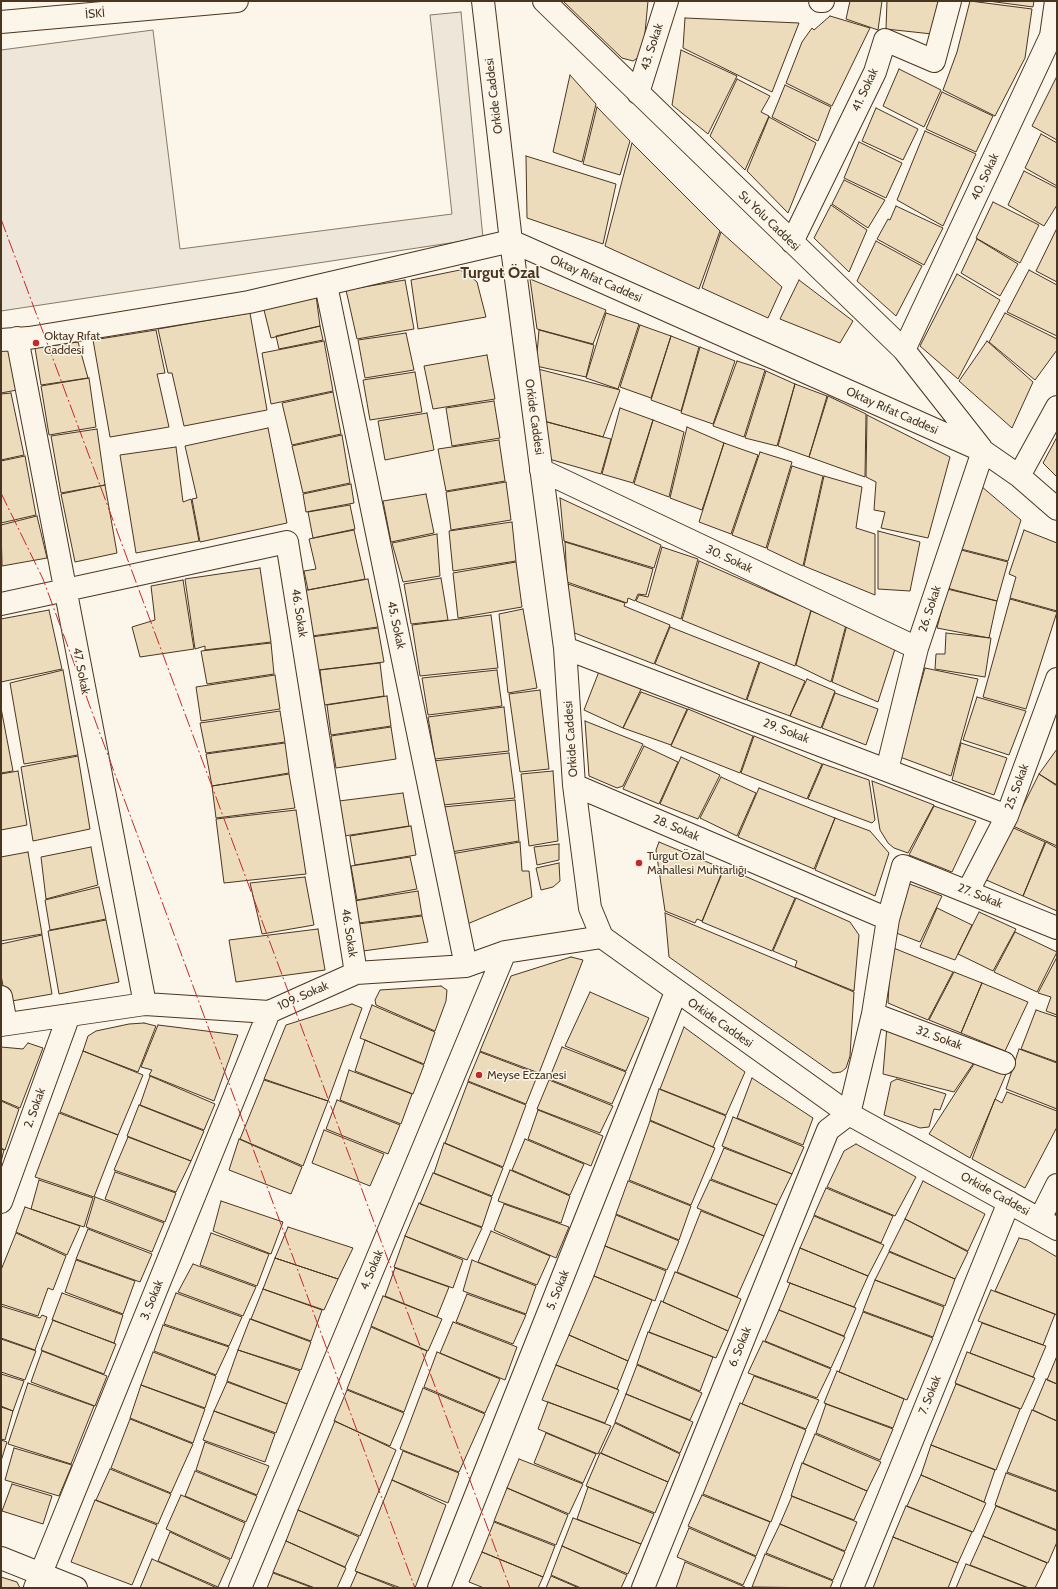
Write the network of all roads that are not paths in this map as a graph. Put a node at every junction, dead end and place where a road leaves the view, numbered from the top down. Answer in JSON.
{"nodes":[{"id":1,"x":237,"y":1,"type":"edge"},
{"id":2,"x":483,"y":1,"type":"edge"},
{"id":3,"x":544,"y":1,"type":"edge"},
{"id":4,"x":667,"y":1,"type":"edge"},
{"id":5,"x":950,"y":1,"type":"edge"},
{"id":6,"x":1056,"y":1,"type":"edge"},
{"id":7,"x":1,"y":22,"type":"edge"},
{"id":8,"x":1054,"y":37,"type":"edge"},
{"id":9,"x":638,"y":93,"type":"junction"},
{"id":10,"x":511,"y":241,"type":"junction"},
{"id":11,"x":792,"y":242,"type":"junction"},
{"id":12,"x":326,"y":285,"type":"junction"},
{"id":13,"x":9,"y":339,"type":"edge"},
{"id":14,"x":904,"y":350,"type":"junction"},
{"id":15,"x":1057,"y":407,"type":"edge"},
{"id":16,"x":983,"y":451,"type":"junction"},
{"id":17,"x":541,"y":470,"type":"junction"},
{"id":18,"x":1019,"y":476,"type":"junction"},
{"id":19,"x":1057,"y":509,"type":"edge"},
{"id":20,"x":65,"y":590,"type":"junction"},
{"id":21,"x":1,"y":604,"type":"edge"},
{"id":22,"x":565,"y":648,"type":"junction"},
{"id":23,"x":917,"y":648,"type":"junction"},
{"id":24,"x":1057,"y":679,"type":"edge"},
{"id":25,"x":887,"y":770,"type":"junction"},
{"id":26,"x":574,"y":785,"type":"junction"},
{"id":27,"x":1007,"y":816,"type":"junction"},
{"id":28,"x":968,"y":892,"type":"junction"},
{"id":29,"x":888,"y":919,"type":"junction"},
{"id":30,"x":1057,"y":928,"type":"edge"},
{"id":31,"x":602,"y":937,"type":"junction"},
{"id":32,"x":505,"y":952,"type":"junction"},
{"id":33,"x":466,"y":966,"type":"junction"},
{"id":34,"x":356,"y":973,"type":"junction"},
{"id":35,"x":676,"y":992,"type":"junction"},
{"id":36,"x":1,"y":997,"type":"edge"},
{"id":37,"x":144,"y":1004,"type":"junction"},
{"id":38,"x":269,"y":1012,"type":"junction"},
{"id":39,"x":873,"y":1014,"type":"junction"},
{"id":40,"x":69,"y":1015,"type":"junction"},
{"id":41,"x":4,"y":1024,"type":"edge"},
{"id":42,"x":1004,"y":1063,"type":"dead end"},
{"id":43,"x":849,"y":1114,"type":"junction"},
{"id":44,"x":1057,"y":1185,"type":"edge"},
{"id":45,"x":1,"y":1202,"type":"edge"},
{"id":46,"x":1009,"y":1202,"type":"junction"},
{"id":47,"x":1049,"y":1224,"type":"edge"},
{"id":48,"x":1,"y":1558,"type":"edge"},
{"id":49,"x":38,"y":1581,"type":"edge"},
{"id":50,"x":76,"y":1588,"type":"edge"},
{"id":51,"x":240,"y":1588,"type":"edge"},
{"id":52,"x":439,"y":1588,"type":"edge"},
{"id":53,"x":642,"y":1588,"type":"edge"},
{"id":54,"x":852,"y":1588,"type":"edge"}],
"edges":[{"from":1,"to":7,"type":"street","name":"İSKİ"},
{"from":2,"to":10,"type":"street","name":"Orkide Caddesi"},
{"from":3,"to":9,"type":"street","name":"Su Yolu Caddesi"},
{"from":4,"to":9,"type":"street","name":"43. Sokak"},
{"from":5,"to":11,"type":"street","name":"41. Sokak"},
{"from":6,"to":8,"type":"street","name":"40. Sokak"},
{"from":8,"to":14,"type":"street","name":"40. Sokak"},
{"from":9,"to":11,"type":"street","name":"Su Yolu Caddesi"},
{"from":10,"to":12,"type":"street"},
{"from":10,"to":16,"type":"street","name":"Oktay Rıfat Caddesi"},
{"from":10,"to":17,"type":"street","name":"Orkide Caddesi"},
{"from":11,"to":14,"type":"street","name":"Su Yolu Caddesi"},
{"from":12,"to":13,"type":"street"},
{"from":12,"to":33,"type":"street","name":"45. Sokak"},
{"from":13,"to":20,"type":"street","name":"47. Sokak"},
{"from":14,"to":16,"type":"street","name":"Su Yolu Caddesi"},
{"from":15,"to":18,"type":"street"},
{"from":16,"to":18,"type":"street","name":"Oktay Rıfat Caddesi"},
{"from":16,"to":23,"type":"street","name":"26. Sokak"},
{"from":17,"to":22,"type":"street","name":"Orkide Caddesi"},
{"from":17,"to":23,"type":"street","name":"30. Sokak"},
{"from":18,"to":19,"type":"street","name":"Oktay Rıfat Caddesi"},
{"from":20,"to":21,"type":"street","name":"46. Sokak"},
{"from":20,"to":34,"type":"street","name":"46. Sokak"},
{"from":20,"to":37,"type":"street","name":"47. Sokak"},
{"from":22,"to":25,"type":"street","name":"29. Sokak"},
{"from":22,"to":26,"type":"street","name":"Orkide Caddesi"},
{"from":23,"to":25,"type":"street","name":"26. Sokak"},
{"from":24,"to":27,"type":"street","name":"25. Sokak"},
{"from":25,"to":27,"type":"street","name":"29. Sokak"},
{"from":26,"to":29,"type":"street","name":"28. Sokak"},
{"from":26,"to":31,"type":"street","name":"Orkide Caddesi"},
{"from":27,"to":28,"type":"street","name":"25. Sokak"},
{"from":28,"to":29,"type":"street","name":"27. Sokak"},
{"from":28,"to":30,"type":"street","name":"27. Sokak"},
{"from":29,"to":39,"type":"street"},
{"from":31,"to":32,"type":"street","name":"109. Sokak"},
{"from":31,"to":35,"type":"street","name":"Orkide Caddesi"},
{"from":32,"to":33,"type":"street","name":"109. Sokak"},
{"from":32,"to":51,"type":"street","name":"4. Sokak"},
{"from":33,"to":34,"type":"street","name":"109. Sokak"},
{"from":34,"to":38,"type":"street","name":"109. Sokak"},
{"from":35,"to":43,"type":"street","name":"Orkide Caddesi"},
{"from":35,"to":52,"type":"street","name":"5. Sokak"},
{"from":36,"to":41,"type":"street"},
{"from":37,"to":38,"type":"street","name":"109. Sokak"},
{"from":37,"to":40,"type":"street","name":"109. Sokak"},
{"from":38,"to":49,"type":"street","name":"3. Sokak"},
{"from":39,"to":42,"type":"street","name":"32. Sokak"},
{"from":39,"to":43,"type":"street"},
{"from":40,"to":41,"type":"street","name":"109. Sokak"},
{"from":40,"to":45,"type":"street","name":"2. Sokak"},
{"from":43,"to":46,"type":"street","name":"Orkide Caddesi"},
{"from":43,"to":53,"type":"street","name":"6. Sokak"},
{"from":44,"to":47,"type":"street"},
{"from":46,"to":47,"type":"street","name":"Orkide Caddesi"},
{"from":46,"to":54,"type":"street","name":"7. Sokak"},
{"from":48,"to":49,"type":"street"},
{"from":49,"to":50,"type":"street"}]}
